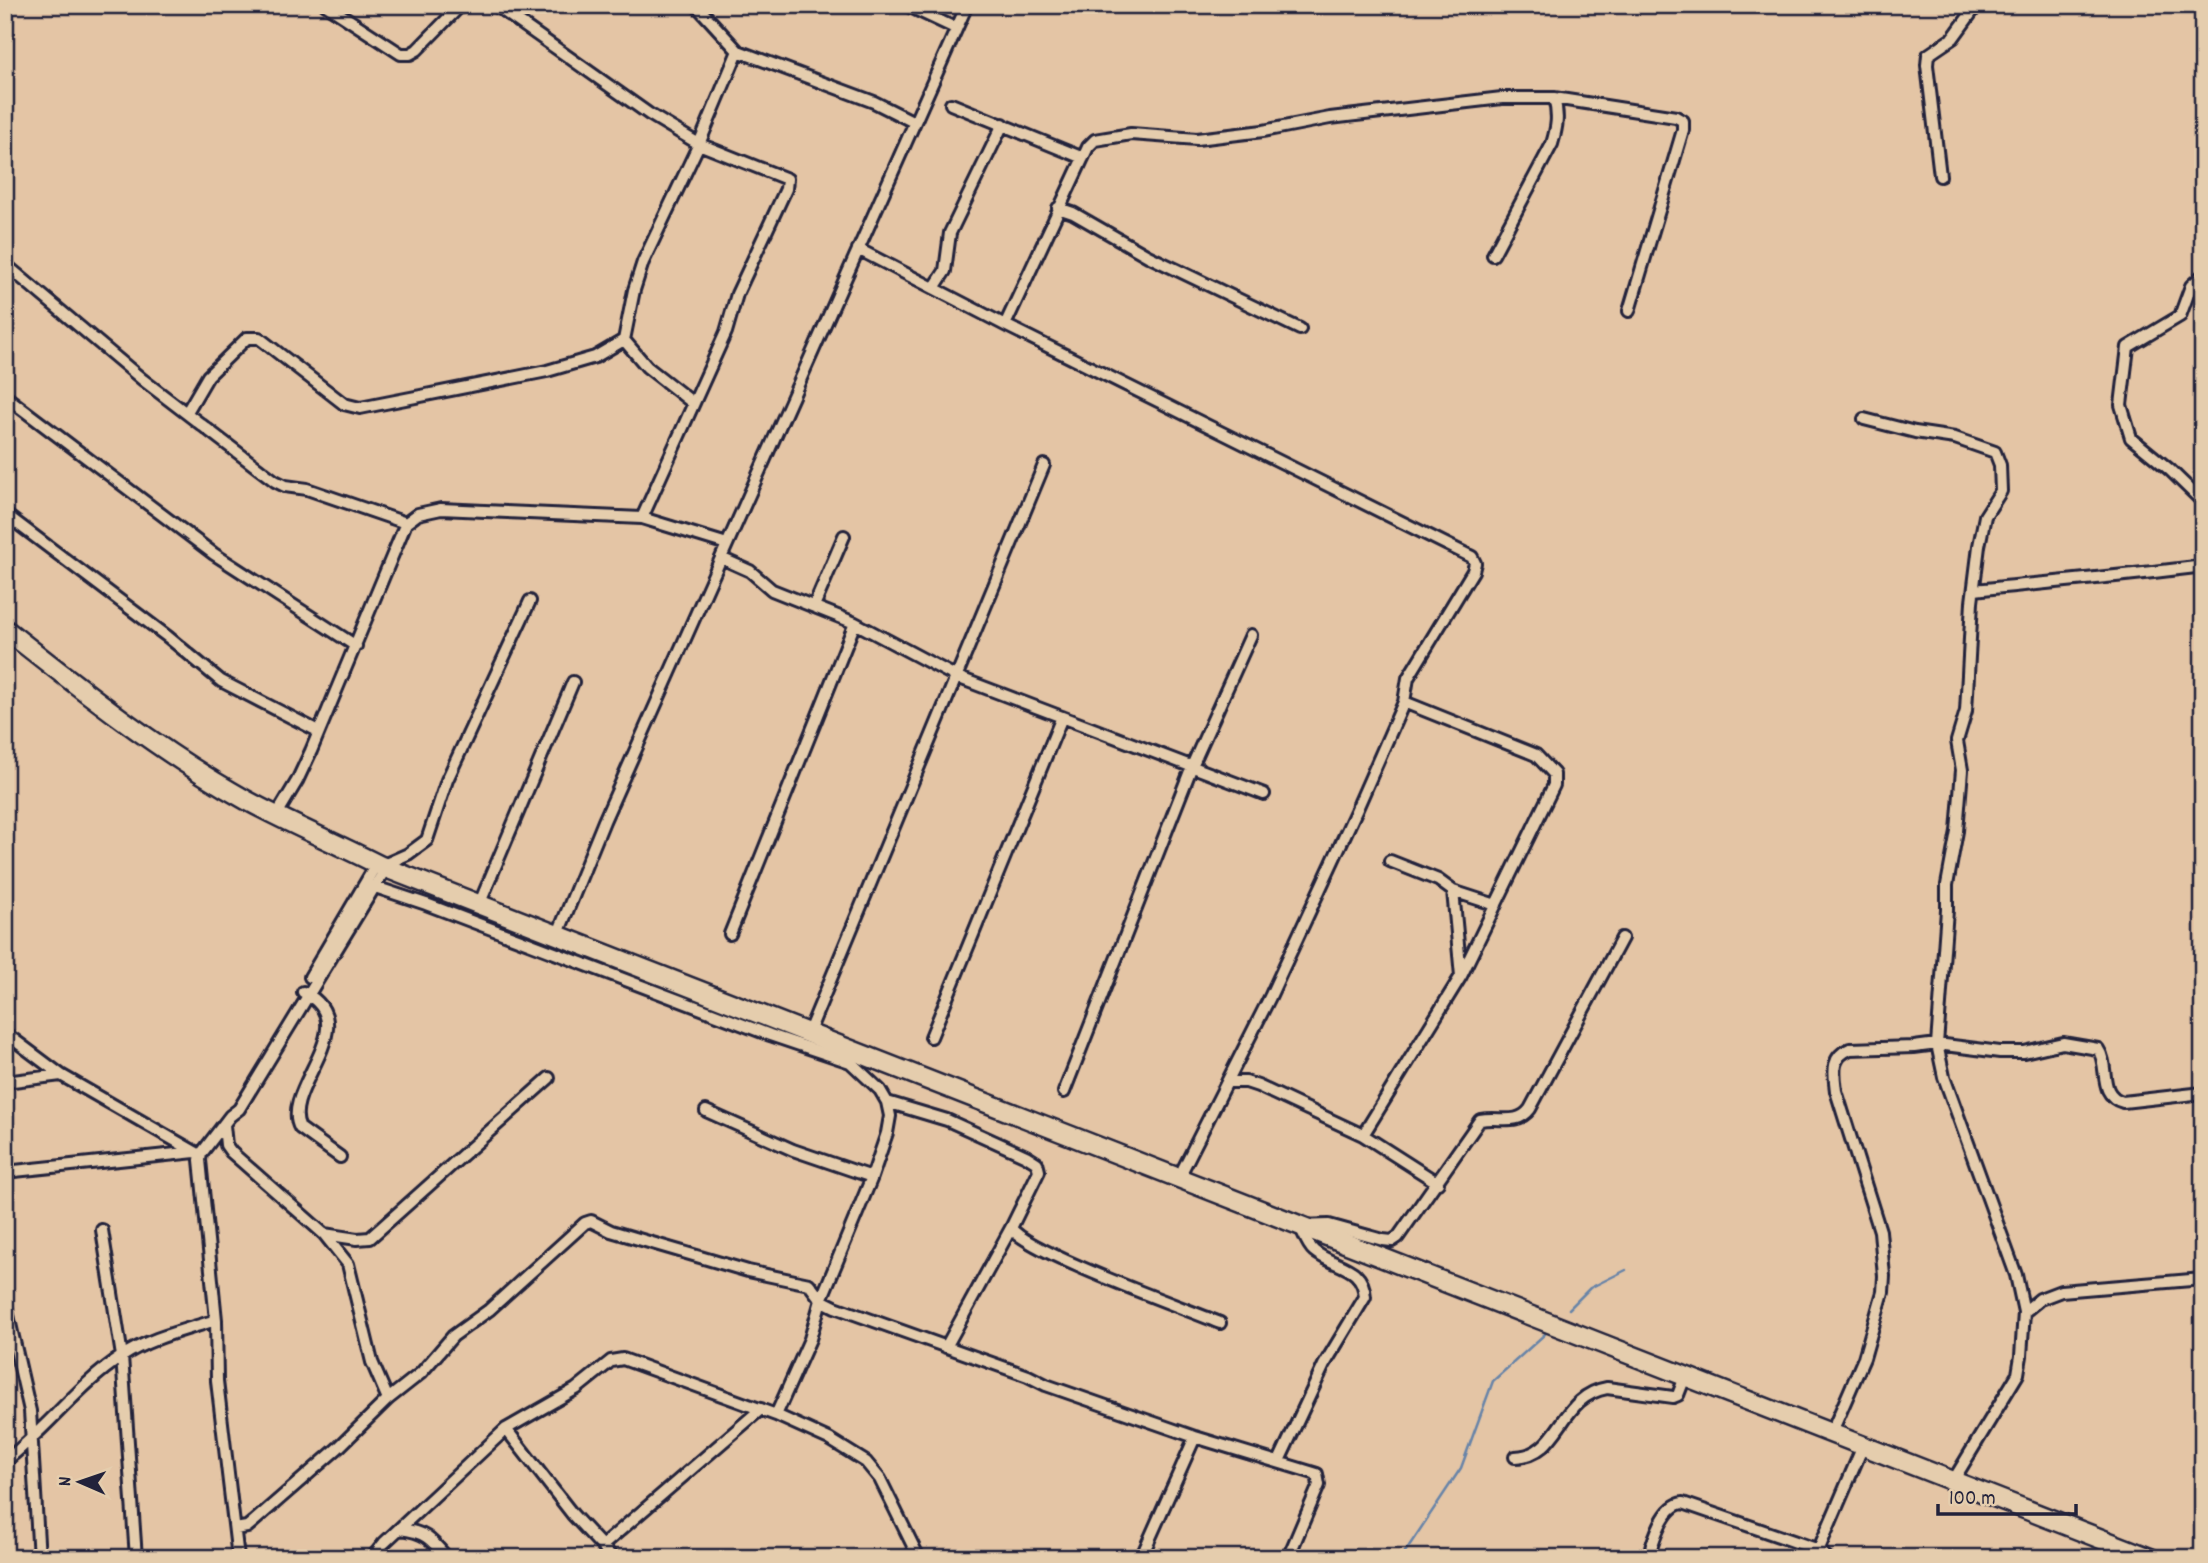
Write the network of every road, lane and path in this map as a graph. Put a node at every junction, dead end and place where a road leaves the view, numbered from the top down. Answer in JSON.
{"nodes":[{"id":1,"x":326,"y":5,"type":"edge"},
{"id":2,"x":461,"y":5,"type":"edge"},
{"id":3,"x":495,"y":5,"type":"edge"},
{"id":4,"x":695,"y":5,"type":"edge"},
{"id":5,"x":906,"y":5,"type":"edge"},
{"id":6,"x":967,"y":5,"type":"edge"},
{"id":7,"x":1977,"y":5,"type":"edge"},
{"id":8,"x":956,"y":28,"type":"junction"},
{"id":9,"x":738,"y":51,"type":"junction"},
{"id":10,"x":1554,"y":99,"type":"junction"},
{"id":11,"x":951,"y":104,"type":"dead end"},
{"id":12,"x":914,"y":122,"type":"junction"},
{"id":13,"x":1003,"y":124,"type":"junction"},
{"id":14,"x":699,"y":144,"type":"junction"},
{"id":15,"x":1083,"y":159,"type":"junction"},
{"id":16,"x":1940,"y":176,"type":"dead end"},
{"id":17,"x":1058,"y":208,"type":"junction"},
{"id":18,"x":858,"y":249,"type":"junction"},
{"id":19,"x":1493,"y":255,"type":"dead end"},
{"id":20,"x":5,"y":264,"type":"edge"},
{"id":21,"x":2203,"y":275,"type":"edge"},
{"id":22,"x":934,"y":288,"type":"junction"},
{"id":23,"x":1629,"y":311,"type":"dead end"},
{"id":24,"x":1005,"y":325,"type":"junction"},
{"id":25,"x":1300,"y":329,"type":"dead end"},
{"id":26,"x":624,"y":340,"type":"junction"},
{"id":27,"x":5,"y":396,"type":"edge"},
{"id":28,"x":692,"y":402,"type":"junction"},
{"id":29,"x":187,"y":412,"type":"junction"},
{"id":30,"x":1864,"y":419,"type":"dead end"},
{"id":31,"x":1044,"y":466,"type":"dead end"},
{"id":32,"x":2203,"y":502,"type":"edge"},
{"id":33,"x":5,"y":514,"type":"edge"},
{"id":34,"x":642,"y":518,"type":"junction"},
{"id":35,"x":406,"y":523,"type":"junction"},
{"id":36,"x":845,"y":536,"type":"dead end"},
{"id":37,"x":727,"y":544,"type":"junction"},
{"id":38,"x":721,"y":558,"type":"junction"},
{"id":39,"x":2203,"y":566,"type":"edge"},
{"id":40,"x":1975,"y":590,"type":"junction"},
{"id":41,"x":530,"y":601,"type":"dead end"},
{"id":42,"x":814,"y":606,"type":"junction"},
{"id":43,"x":855,"y":623,"type":"junction"},
{"id":44,"x":5,"y":629,"type":"edge"},
{"id":45,"x":1251,"y":635,"type":"dead end"},
{"id":46,"x":356,"y":646,"type":"junction"},
{"id":47,"x":957,"y":677,"type":"junction"},
{"id":48,"x":573,"y":682,"type":"dead end"},
{"id":49,"x":1405,"y":702,"type":"junction"},
{"id":50,"x":1062,"y":717,"type":"junction"},
{"id":51,"x":318,"y":731,"type":"junction"},
{"id":52,"x":1192,"y":766,"type":"junction"},
{"id":53,"x":1264,"y":794,"type":"dead end"},
{"id":54,"x":276,"y":816,"type":"junction"},
{"id":55,"x":1390,"y":861,"type":"dead end"},
{"id":56,"x":381,"y":866,"type":"junction"},
{"id":57,"x":370,"y":886,"type":"junction"},
{"id":58,"x":1453,"y":891,"type":"junction"},
{"id":59,"x":479,"y":905,"type":"junction"},
{"id":60,"x":1496,"y":905,"type":"junction"},
{"id":61,"x":730,"y":934,"type":"dead end"},
{"id":62,"x":556,"y":936,"type":"junction"},
{"id":63,"x":1622,"y":938,"type":"dead end"},
{"id":64,"x":1461,"y":976,"type":"junction"},
{"id":65,"x":305,"y":993,"type":"junction"},
{"id":66,"x":5,"y":1033,"type":"edge"},
{"id":67,"x":808,"y":1034,"type":"junction"},
{"id":68,"x":931,"y":1037,"type":"dead end"},
{"id":69,"x":832,"y":1043,"type":"junction"},
{"id":70,"x":1937,"y":1044,"type":"junction"},
{"id":71,"x":850,"y":1062,"type":"junction"},
{"id":72,"x":61,"y":1075,"type":"junction"},
{"id":73,"x":549,"y":1078,"type":"dead end"},
{"id":74,"x":5,"y":1082,"type":"edge"},
{"id":75,"x":1228,"y":1082,"type":"junction"},
{"id":76,"x":1065,"y":1092,"type":"dead end"},
{"id":77,"x":2203,"y":1093,"type":"edge"},
{"id":78,"x":887,"y":1102,"type":"junction"},
{"id":79,"x":706,"y":1111,"type":"dead end"},
{"id":80,"x":227,"y":1120,"type":"junction"},
{"id":81,"x":1363,"y":1135,"type":"junction"},
{"id":82,"x":198,"y":1153,"type":"junction"},
{"id":83,"x":340,"y":1157,"type":"dead end"},
{"id":84,"x":5,"y":1172,"type":"edge"},
{"id":85,"x":872,"y":1177,"type":"junction"},
{"id":86,"x":1178,"y":1178,"type":"junction"},
{"id":87,"x":1438,"y":1182,"type":"junction"},
{"id":88,"x":1300,"y":1226,"type":"junction"},
{"id":89,"x":1011,"y":1228,"type":"junction"},
{"id":90,"x":102,"y":1230,"type":"dead end"},
{"id":91,"x":324,"y":1234,"type":"junction"},
{"id":92,"x":2203,"y":1279,"type":"edge"},
{"id":93,"x":821,"y":1300,"type":"junction"},
{"id":94,"x":5,"y":1302,"type":"edge"},
{"id":95,"x":2024,"y":1312,"type":"junction"},
{"id":96,"x":216,"y":1320,"type":"junction"},
{"id":97,"x":1220,"y":1323,"type":"dead end"},
{"id":98,"x":946,"y":1347,"type":"junction"},
{"id":99,"x":122,"y":1356,"type":"junction"},
{"id":100,"x":1685,"y":1377,"type":"junction"},
{"id":101,"x":388,"y":1399,"type":"junction"},
{"id":102,"x":761,"y":1409,"type":"junction"},
{"id":103,"x":776,"y":1415,"type":"junction"},
{"id":104,"x":506,"y":1429,"type":"junction"},
{"id":105,"x":1830,"y":1434,"type":"junction"},
{"id":106,"x":1195,"y":1437,"type":"junction"},
{"id":107,"x":32,"y":1440,"type":"junction"},
{"id":108,"x":1863,"y":1446,"type":"junction"},
{"id":109,"x":1516,"y":1457,"type":"dead end"},
{"id":110,"x":5,"y":1461,"type":"edge"},
{"id":111,"x":1279,"y":1461,"type":"junction"},
{"id":112,"x":1953,"y":1482,"type":"junction"},
{"id":113,"x":416,"y":1514,"type":"junction"},
{"id":114,"x":235,"y":1529,"type":"junction"},
{"id":115,"x":401,"y":1529,"type":"junction"},
{"id":116,"x":418,"y":1531,"type":"junction"},
{"id":117,"x":602,"y":1546,"type":"junction"},
{"id":118,"x":1820,"y":1555,"type":"edge"},
{"id":119,"x":39,"y":1558,"type":"edge"},
{"id":120,"x":135,"y":1558,"type":"edge"},
{"id":121,"x":238,"y":1558,"type":"edge"},
{"id":122,"x":372,"y":1558,"type":"edge"},
{"id":123,"x":447,"y":1558,"type":"edge"},
{"id":124,"x":613,"y":1558,"type":"edge"},
{"id":125,"x":919,"y":1558,"type":"edge"},
{"id":126,"x":1141,"y":1558,"type":"edge"},
{"id":127,"x":1288,"y":1558,"type":"edge"},
{"id":128,"x":1648,"y":1558,"type":"edge"},
{"id":129,"x":2150,"y":1558,"type":"edge"}],
"edges":[{"from":1,"to":2,"type":"street"},
{"from":3,"to":14,"type":"street"},
{"from":4,"to":9,"type":"street"},
{"from":5,"to":8,"type":"street"},
{"from":6,"to":8,"type":"street"},
{"from":7,"to":16,"type":"street"},
{"from":8,"to":12,"type":"street"},
{"from":9,"to":12,"type":"street"},
{"from":9,"to":14,"type":"street"},
{"from":10,"to":15,"type":"street"},
{"from":10,"to":19,"type":"street"},
{"from":10,"to":23,"type":"street"},
{"from":11,"to":13,"type":"street"},
{"from":12,"to":18,"type":"street"},
{"from":13,"to":15,"type":"street"},
{"from":13,"to":22,"type":"street"},
{"from":14,"to":26,"type":"street"},
{"from":14,"to":28,"type":"street"},
{"from":15,"to":17,"type":"street"},
{"from":17,"to":24,"type":"street"},
{"from":17,"to":25,"type":"street"},
{"from":18,"to":22,"type":"street"},
{"from":18,"to":37,"type":"street"},
{"from":20,"to":29,"type":"street"},
{"from":21,"to":32,"type":"street"},
{"from":22,"to":24,"type":"street"},
{"from":24,"to":49,"type":"street"},
{"from":26,"to":28,"type":"street"},
{"from":26,"to":29,"type":"street"},
{"from":27,"to":46,"type":"street"},
{"from":28,"to":34,"type":"street"},
{"from":29,"to":35,"type":"street"},
{"from":30,"to":40,"type":"street"},
{"from":31,"to":47,"type":"street"},
{"from":33,"to":51,"type":"street"},
{"from":34,"to":35,"type":"street"},
{"from":34,"to":37,"type":"street"},
{"from":35,"to":46,"type":"street"},
{"from":36,"to":42,"type":"street"},
{"from":37,"to":38,"type":"street"},
{"from":38,"to":42,"type":"street"},
{"from":38,"to":62,"type":"street"},
{"from":39,"to":40,"type":"street"},
{"from":40,"to":70,"type":"street"},
{"from":41,"to":56,"type":"street"},
{"from":42,"to":43,"type":"street"},
{"from":43,"to":47,"type":"street"},
{"from":43,"to":61,"type":"street"},
{"from":44,"to":54,"type":"main road"},
{"from":45,"to":52,"type":"street"},
{"from":46,"to":51,"type":"street"},
{"from":47,"to":50,"type":"street"},
{"from":47,"to":67,"type":"street"},
{"from":48,"to":59,"type":"street"},
{"from":49,"to":60,"type":"street"},
{"from":49,"to":75,"type":"street"},
{"from":50,"to":52,"type":"street"},
{"from":50,"to":68,"type":"street"},
{"from":51,"to":54,"type":"street"},
{"from":52,"to":53,"type":"street"},
{"from":52,"to":76,"type":"street"},
{"from":54,"to":56,"type":"main road"},
{"from":55,"to":58,"type":"street"},
{"from":56,"to":57,"type":"street"},
{"from":56,"to":59,"type":"main road"},
{"from":57,"to":65,"type":"street"},
{"from":57,"to":71,"type":"street"},
{"from":58,"to":60,"type":"street"},
{"from":58,"to":64,"type":"street"},
{"from":59,"to":62,"type":"main road"},
{"from":60,"to":64,"type":"street"},
{"from":62,"to":67,"type":"main road"},
{"from":63,"to":87,"type":"street"},
{"from":64,"to":81,"type":"street"},
{"from":65,"to":80,"type":"street"},
{"from":65,"to":83,"type":"street"},
{"from":66,"to":72,"type":"street"},
{"from":67,"to":69,"type":"main road"},
{"from":69,"to":71,"type":"street"},
{"from":69,"to":86,"type":"main road"},
{"from":70,"to":77,"type":"street"},
{"from":70,"to":95,"type":"street"},
{"from":70,"to":105,"type":"street"},
{"from":71,"to":78,"type":"street"},
{"from":72,"to":74,"type":"street"},
{"from":72,"to":82,"type":"street"},
{"from":73,"to":91,"type":"street"},
{"from":75,"to":81,"type":"street"},
{"from":75,"to":86,"type":"street"},
{"from":78,"to":85,"type":"street"},
{"from":78,"to":89,"type":"street"},
{"from":79,"to":85,"type":"street"},
{"from":80,"to":82,"type":"street"},
{"from":80,"to":91,"type":"street"},
{"from":81,"to":87,"type":"street"},
{"from":82,"to":84,"type":"street"},
{"from":82,"to":96,"type":"street"},
{"from":85,"to":93,"type":"street"},
{"from":86,"to":88,"type":"main road"},
{"from":87,"to":88,"type":"street"},
{"from":88,"to":100,"type":"main road"},
{"from":88,"to":111,"type":"street"},
{"from":89,"to":97,"type":"street"},
{"from":89,"to":98,"type":"street"},
{"from":90,"to":99,"type":"street"},
{"from":91,"to":101,"type":"street"},
{"from":92,"to":95,"type":"street"},
{"from":93,"to":98,"type":"street"},
{"from":93,"to":101,"type":"street"},
{"from":93,"to":103,"type":"street"},
{"from":94,"to":107,"type":"street"},
{"from":95,"to":112,"type":"street"},
{"from":96,"to":99,"type":"street"},
{"from":96,"to":114,"type":"street"},
{"from":98,"to":106,"type":"street"},
{"from":99,"to":107,"type":"street"},
{"from":99,"to":120,"type":"street"},
{"from":100,"to":105,"type":"main road"},
{"from":100,"to":109,"type":"street"},
{"from":101,"to":114,"type":"street"},
{"from":102,"to":103,"type":"street"},
{"from":102,"to":104,"type":"street"},
{"from":102,"to":117,"type":"street"},
{"from":103,"to":125,"type":"street"},
{"from":104,"to":113,"type":"street"},
{"from":104,"to":117,"type":"street"},
{"from":105,"to":108,"type":"main road"},
{"from":106,"to":111,"type":"street"},
{"from":106,"to":126,"type":"street"},
{"from":107,"to":110,"type":"street"},
{"from":107,"to":119,"type":"street"},
{"from":108,"to":112,"type":"main road"},
{"from":108,"to":118,"type":"street"},
{"from":111,"to":127,"type":"street"},
{"from":112,"to":129,"type":"main road"},
{"from":113,"to":115,"type":"street"},
{"from":113,"to":116,"type":"street"},
{"from":114,"to":121,"type":"street"},
{"from":115,"to":116,"type":"street"},
{"from":115,"to":122,"type":"street"},
{"from":116,"to":123,"type":"street"},
{"from":117,"to":124,"type":"street"},
{"from":118,"to":128,"type":"street"}]}
